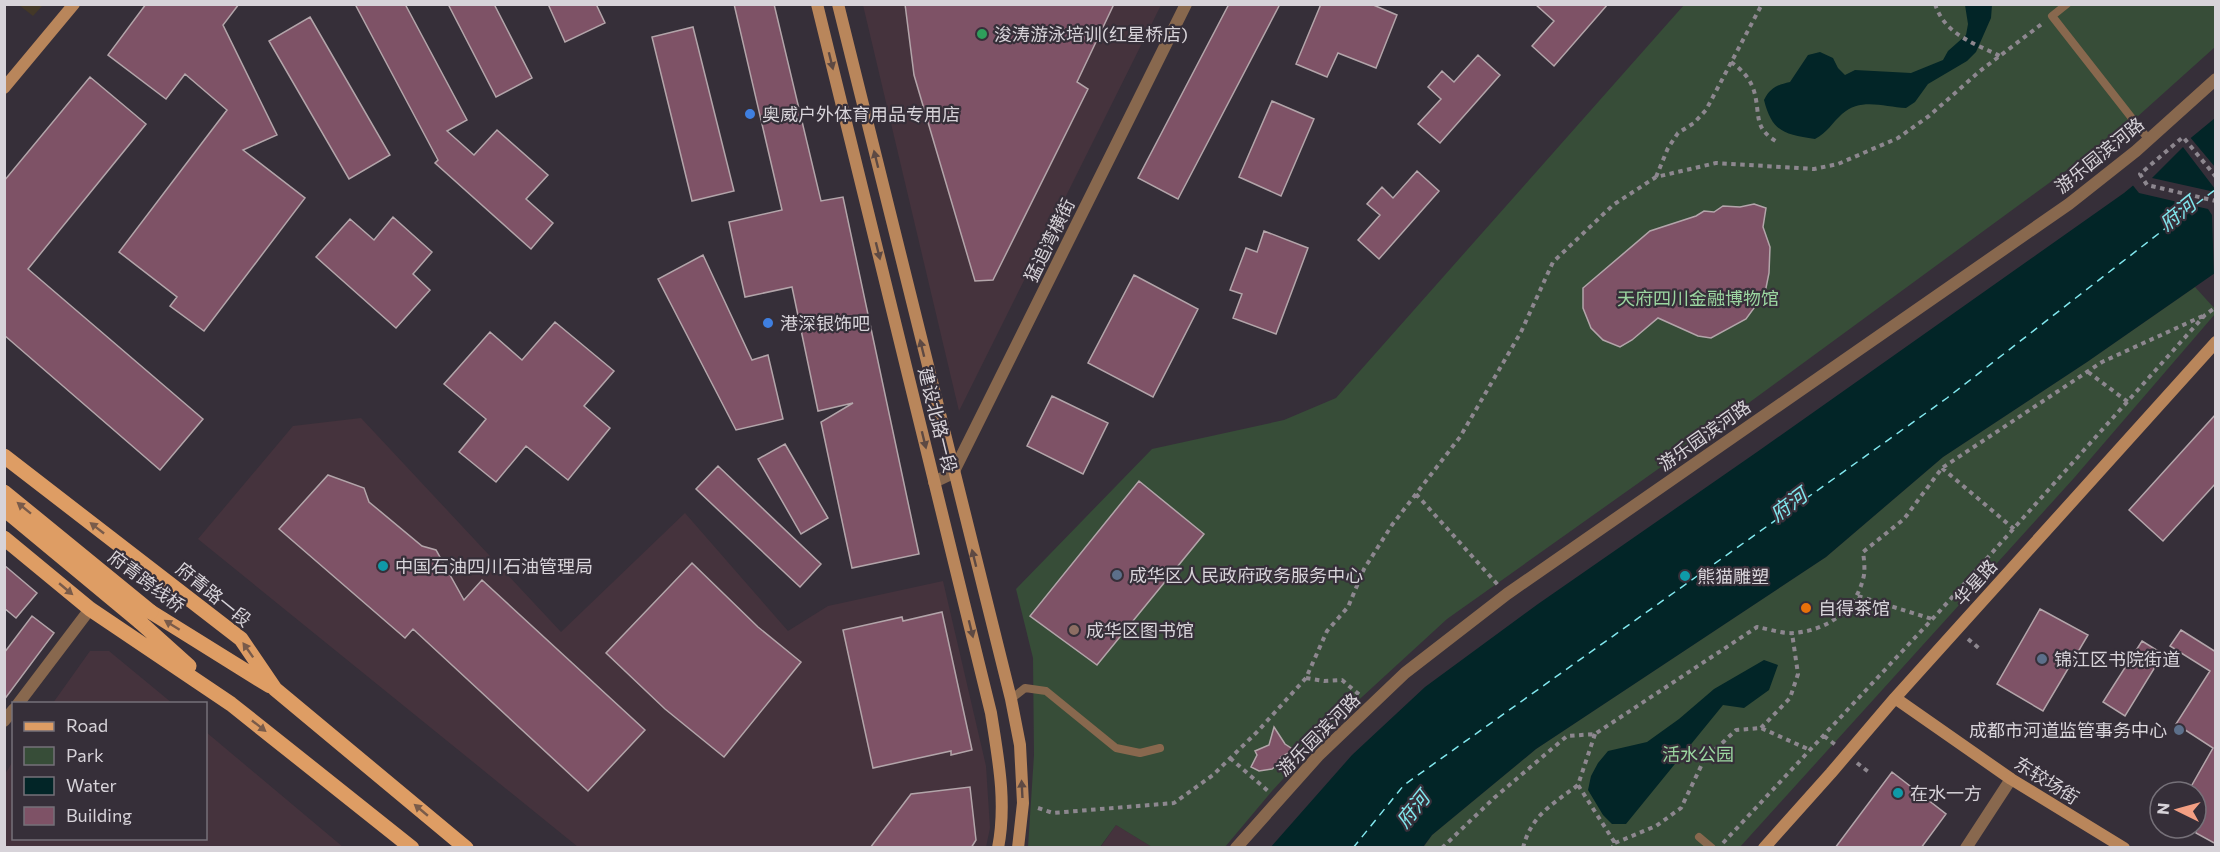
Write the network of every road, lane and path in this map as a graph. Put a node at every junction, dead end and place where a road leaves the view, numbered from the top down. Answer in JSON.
{"nodes":[{"id":1,"x":74,"y":4,"type":"edge"},
{"id":2,"x":817,"y":4,"type":"edge"},
{"id":3,"x":838,"y":4,"type":"edge"},
{"id":4,"x":1186,"y":4,"type":"edge"},
{"id":5,"x":1762,"y":4,"type":"edge"},
{"id":6,"x":1935,"y":4,"type":"edge"},
{"id":7,"x":2067,"y":4,"type":"edge"},
{"id":8,"x":2052,"y":16,"type":"junction"},
{"id":9,"x":2000,"y":56,"type":"junction"},
{"id":10,"x":1731,"y":62,"type":"junction"},
{"id":11,"x":2216,"y":79,"type":"edge"},
{"id":12,"x":4,"y":88,"type":"edge"},
{"id":13,"x":2148,"y":140,"type":"junction"},
{"id":14,"x":1779,"y":143,"type":"dead end"},
{"id":15,"x":1656,"y":177,"type":"junction"},
{"id":16,"x":2216,"y":177,"type":"edge"},
{"id":17,"x":2216,"y":201,"type":"edge"},
{"id":18,"x":2216,"y":307,"type":"edge"},
{"id":19,"x":2205,"y":315,"type":"junction"},
{"id":20,"x":2216,"y":342,"type":"edge"},
{"id":21,"x":2088,"y":372,"type":"junction"},
{"id":22,"x":2128,"y":402,"type":"junction"},
{"id":23,"x":4,"y":456,"type":"edge"},
{"id":24,"x":1942,"y":468,"type":"junction"},
{"id":25,"x":953,"y":473,"type":"junction"},
{"id":26,"x":934,"y":482,"type":"junction"},
{"id":27,"x":4,"y":492,"type":"edge"},
{"id":28,"x":1416,"y":494,"type":"junction"},
{"id":29,"x":4,"y":509,"type":"edge"},
{"id":30,"x":2014,"y":529,"type":"junction"},
{"id":31,"x":4,"y":538,"type":"edge"},
{"id":32,"x":1491,"y":577,"type":"dead end"},
{"id":33,"x":1858,"y":596,"type":"junction"},
{"id":34,"x":90,"y":609,"type":"junction"},
{"id":35,"x":146,"y":617,"type":"junction"},
{"id":36,"x":1932,"y":619,"type":"junction"},
{"id":37,"x":1792,"y":633,"type":"junction"},
{"id":38,"x":1306,"y":678,"type":"junction"},
{"id":39,"x":275,"y":689,"type":"junction"},
{"id":40,"x":1895,"y":698,"type":"junction"},
{"id":41,"x":1011,"y":699,"type":"junction"},
{"id":42,"x":1364,"y":700,"type":"dead end"},
{"id":43,"x":20,"y":702,"type":"edge"},
{"id":44,"x":231,"y":704,"type":"junction"},
{"id":45,"x":1761,"y":728,"type":"junction"},
{"id":46,"x":1595,"y":734,"type":"junction"},
{"id":47,"x":1160,"y":748,"type":"dead end"},
{"id":48,"x":1811,"y":750,"type":"junction"},
{"id":49,"x":1230,"y":758,"type":"junction"},
{"id":50,"x":2011,"y":779,"type":"junction"},
{"id":51,"x":1578,"y":785,"type":"junction"},
{"id":52,"x":1273,"y":795,"type":"dead end"},
{"id":53,"x":1023,"y":803,"type":"junction"},
{"id":54,"x":1699,"y":837,"type":"dead end"},
{"id":55,"x":1613,"y":845,"type":"edge"},
{"id":56,"x":412,"y":848,"type":"edge"},
{"id":57,"x":466,"y":848,"type":"edge"},
{"id":58,"x":998,"y":848,"type":"edge"},
{"id":59,"x":1018,"y":848,"type":"edge"},
{"id":60,"x":1236,"y":848,"type":"edge"},
{"id":61,"x":1442,"y":848,"type":"edge"},
{"id":62,"x":1523,"y":848,"type":"edge"},
{"id":63,"x":1712,"y":848,"type":"edge"},
{"id":64,"x":1719,"y":848,"type":"edge"},
{"id":65,"x":1764,"y":848,"type":"edge"},
{"id":66,"x":1966,"y":848,"type":"edge"},
{"id":67,"x":2124,"y":848,"type":"edge"}],
"edges":[{"from":1,"to":12,"type":"main road"},
{"from":2,"to":26,"type":"main road","name":"建设北路一段","one_way":true},
{"from":25,"to":3,"type":"main road","name":"建设北路一段","one_way":true},
{"from":4,"to":25,"type":"street","name":"猛追湾横街"},
{"from":5,"to":10,"type":"path"},
{"from":6,"to":9,"type":"path"},
{"from":7,"to":8,"type":"lane"},
{"from":8,"to":9,"type":"path"},
{"from":8,"to":13,"type":"lane"},
{"from":9,"to":15,"type":"path"},
{"from":10,"to":14,"type":"path"},
{"from":10,"to":15,"type":"path"},
{"from":11,"to":13,"type":"street","name":"游乐园滨河路"},
{"from":13,"to":60,"type":"street","name":"游乐园滨河路"},
{"from":15,"to":28,"type":"path"},
{"from":16,"to":17,"type":"path"},
{"from":18,"to":19,"type":"path"},
{"from":19,"to":21,"type":"path"},
{"from":19,"to":22,"type":"path"},
{"from":20,"to":40,"type":"main road","name":"华星路"},
{"from":21,"to":22,"type":"path"},
{"from":21,"to":24,"type":"path"},
{"from":22,"to":30,"type":"path"},
{"from":39,"to":23,"type":"main road","name":"府青路一段","one_way":true},
{"from":24,"to":30,"type":"path"},
{"from":24,"to":33,"type":"path"},
{"from":25,"to":26,"type":"street"},
{"from":41,"to":25,"type":"main road","name":"建设北路一段","one_way":true},
{"from":26,"to":58,"type":"main road","name":"建设北路一段","one_way":true},
{"from":35,"to":27,"type":"main road","name":"府青跨线桥","one_way":true,"bridge":true},
{"from":28,"to":32,"type":"path"},
{"from":28,"to":38,"type":"path"},
{"from":29,"to":35,"type":"main road","name":"府青跨线桥","bridge":true},
{"from":30,"to":36,"type":"path"},
{"from":31,"to":34,"type":"main road","one_way":true},
{"from":33,"to":36,"type":"path"},
{"from":33,"to":37,"type":"path"},
{"from":34,"to":43,"type":"street"},
{"from":34,"to":44,"type":"main road"},
{"from":39,"to":35,"type":"main road","name":"府青跨线桥","one_way":true},
{"from":35,"to":44,"type":"main road","name":"府青跨线桥"},
{"from":36,"to":48,"type":"path"},
{"from":37,"to":45,"type":"path"},
{"from":37,"to":46,"type":"path"},
{"from":38,"to":42,"type":"path"},
{"from":38,"to":49,"type":"path"},
{"from":57,"to":39,"type":"main road","name":"府青路一段","one_way":true},
{"from":40,"to":50,"type":"main road","name":"东较场街"},
{"from":40,"to":65,"type":"main road","name":"华星路"},
{"from":41,"to":47,"type":"lane"},
{"from":53,"to":41,"type":"main road","name":"建设北路一段","one_way":true},
{"from":44,"to":56,"type":"main road","one_way":true},
{"from":45,"to":48,"type":"path"},
{"from":45,"to":55,"type":"path"},
{"from":46,"to":51,"type":"path"},
{"from":46,"to":61,"type":"path"},
{"from":48,"to":64,"type":"path"},
{"from":49,"to":52,"type":"path"},
{"from":49,"to":53,"type":"path"},
{"from":50,"to":66,"type":"street"},
{"from":50,"to":67,"type":"main road","name":"东较场街"},
{"from":51,"to":55,"type":"path"},
{"from":51,"to":62,"type":"path"},
{"from":53,"to":59,"type":"main road","name":"建设北路一段"},
{"from":54,"to":63,"type":"lane"}]}
